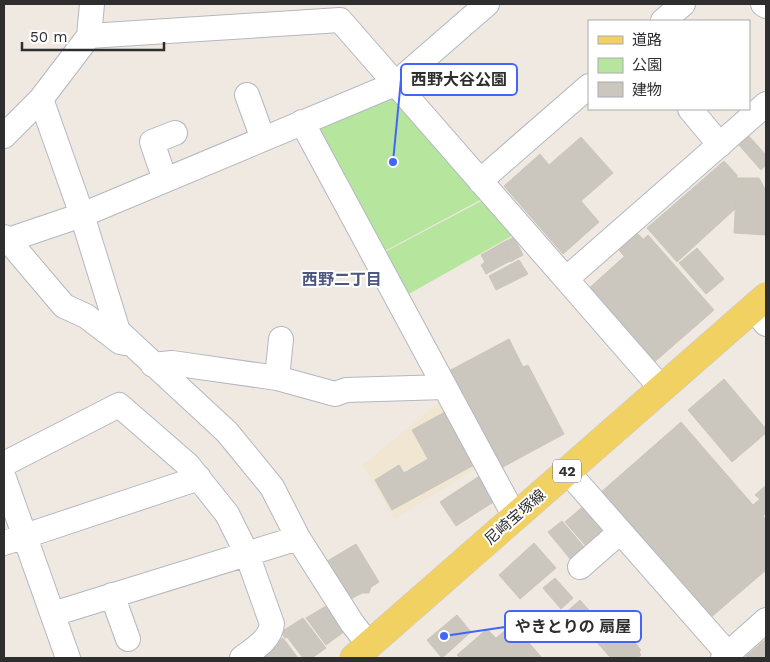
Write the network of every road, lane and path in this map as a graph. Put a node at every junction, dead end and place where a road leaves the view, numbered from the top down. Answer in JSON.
{"nodes":[{"id":1,"x":92,"y":4,"type":"edge"},
{"id":2,"x":487,"y":4,"type":"edge"},
{"id":3,"x":683,"y":4,"type":"edge"},
{"id":4,"x":763,"y":4,"type":"edge"},
{"id":5,"x":766,"y":6,"type":"edge"},
{"id":6,"x":340,"y":12,"type":"edge"},
{"id":7,"x":664,"y":20,"type":"edge"},
{"id":8,"x":89,"y":36,"type":"junction"},
{"id":9,"x":395,"y":84,"type":"junction"},
{"id":10,"x":588,"y":87,"type":"edge"},
{"id":11,"x":247,"y":95,"type":"dead end"},
{"id":12,"x":42,"y":99,"type":"junction"},
{"id":13,"x":766,"y":104,"type":"edge"},
{"id":14,"x":691,"y":110,"type":"edge"},
{"id":15,"x":302,"y":122,"type":"junction"},
{"id":16,"x":175,"y":133,"type":"dead end"},
{"id":17,"x":4,"y":136,"type":"edge"},
{"id":18,"x":263,"y":139,"type":"junction"},
{"id":19,"x":720,"y":145,"type":"junction"},
{"id":20,"x":165,"y":180,"type":"junction"},
{"id":21,"x":480,"y":181,"type":"junction"},
{"id":22,"x":82,"y":215,"type":"junction"},
{"id":23,"x":6,"y":238,"type":"edge"},
{"id":24,"x":566,"y":279,"type":"junction"},
{"id":25,"x":762,"y":310,"type":"edge"},
{"id":26,"x":281,"y":339,"type":"dead end"},
{"id":27,"x":133,"y":345,"type":"junction"},
{"id":28,"x":153,"y":364,"type":"junction"},
{"id":29,"x":278,"y":378,"type":"junction"},
{"id":30,"x":444,"y":387,"type":"junction"},
{"id":31,"x":662,"y":389,"type":"junction"},
{"id":32,"x":4,"y":464,"type":"edge"},
{"id":33,"x":567,"y":472,"type":"junction"},
{"id":34,"x":4,"y":478,"type":"edge"},
{"id":35,"x":199,"y":478,"type":"junction"},
{"id":36,"x":515,"y":517,"type":"junction"},
{"id":37,"x":620,"y":532,"type":"junction"},
{"id":38,"x":298,"y":538,"type":"junction"},
{"id":39,"x":14,"y":539,"type":"edge"},
{"id":40,"x":247,"y":554,"type":"junction"},
{"id":41,"x":580,"y":567,"type":"dead end"},
{"id":42,"x":112,"y":596,"type":"junction"},
{"id":43,"x":53,"y":614,"type":"junction"},
{"id":44,"x":766,"y":620,"type":"edge"},
{"id":45,"x":128,"y":639,"type":"dead end"},
{"id":46,"x":368,"y":654,"type":"edge"},
{"id":47,"x":728,"y":657,"type":"edge"},
{"id":48,"x":68,"y":658,"type":"edge"},
{"id":49,"x":242,"y":658,"type":"edge"}],
"edges":[{"from":1,"to":8,"type":"street"},
{"from":2,"to":9,"type":"street"},
{"from":3,"to":7,"type":"street"},
{"from":4,"to":5,"type":"street"},
{"from":6,"to":8,"type":"street"},
{"from":6,"to":9,"type":"street"},
{"from":8,"to":12,"type":"street"},
{"from":9,"to":15,"type":"street"},
{"from":9,"to":21,"type":"street"},
{"from":10,"to":21,"type":"street"},
{"from":11,"to":18,"type":"street"},
{"from":12,"to":17,"type":"street"},
{"from":12,"to":22,"type":"street"},
{"from":13,"to":19,"type":"street"},
{"from":14,"to":19,"type":"street"},
{"from":15,"to":18,"type":"street"},
{"from":15,"to":30,"type":"street"},
{"from":16,"to":20,"type":"street"},
{"from":18,"to":20,"type":"street"},
{"from":19,"to":24,"type":"street"},
{"from":20,"to":22,"type":"street"},
{"from":21,"to":24,"type":"street"},
{"from":22,"to":23,"type":"street"},
{"from":22,"to":27,"type":"street"},
{"from":23,"to":27,"type":"street"},
{"from":24,"to":31,"type":"street"},
{"from":25,"to":31,"type":"main road","name":"尼崎宝塚線","number":"42"},
{"from":26,"to":29,"type":"street"},
{"from":27,"to":28,"type":"street"},
{"from":28,"to":29,"type":"street"},
{"from":28,"to":38,"type":"street"},
{"from":29,"to":30,"type":"street"},
{"from":30,"to":36,"type":"street"},
{"from":31,"to":33,"type":"main road","name":"尼崎宝塚線","number":"42"},
{"from":32,"to":35,"type":"street"},
{"from":33,"to":36,"type":"main road","name":"尼崎宝塚線","number":"42"},
{"from":33,"to":37,"type":"street"},
{"from":34,"to":39,"type":"street"},
{"from":35,"to":39,"type":"street"},
{"from":35,"to":40,"type":"street"},
{"from":36,"to":46,"type":"main road","name":"尼崎宝塚線","number":"42"},
{"from":37,"to":41,"type":"street"},
{"from":37,"to":47,"type":"street"},
{"from":38,"to":40,"type":"street"},
{"from":38,"to":46,"type":"street"},
{"from":39,"to":43,"type":"street"},
{"from":40,"to":42,"type":"street"},
{"from":40,"to":49,"type":"street"},
{"from":42,"to":43,"type":"street"},
{"from":42,"to":45,"type":"street"},
{"from":43,"to":48,"type":"street"},
{"from":44,"to":47,"type":"street"}]}
